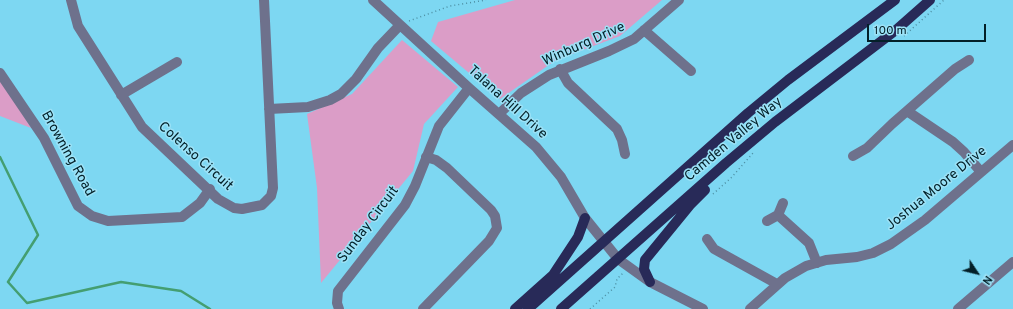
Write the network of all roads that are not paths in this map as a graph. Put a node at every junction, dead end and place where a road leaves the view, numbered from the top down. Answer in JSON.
{"nodes":[{"id":1,"x":70,"y":0,"type":"edge"},
{"id":2,"x":264,"y":0,"type":"edge"},
{"id":3,"x":373,"y":0,"type":"edge"},
{"id":4,"x":679,"y":0,"type":"edge"},
{"id":5,"x":895,"y":0,"type":"edge"},
{"id":6,"x":930,"y":0,"type":"edge"},
{"id":7,"x":400,"y":25,"type":"junction"},
{"id":8,"x":644,"y":30,"type":"junction"},
{"id":9,"x":969,"y":60,"type":"dead end"},
{"id":10,"x":177,"y":62,"type":"dead end"},
{"id":11,"x":560,"y":69,"type":"junction"},
{"id":12,"x":691,"y":71,"type":"dead end"},
{"id":13,"x":0,"y":73,"type":"edge"},
{"id":14,"x":469,"y":88,"type":"junction"},
{"id":15,"x":121,"y":95,"type":"junction"},
{"id":16,"x":269,"y":109,"type":"junction"},
{"id":17,"x":907,"y":111,"type":"junction"},
{"id":18,"x":499,"y":114,"type":"junction"},
{"id":19,"x":761,"y":133,"type":"junction"},
{"id":20,"x":1013,"y":145,"type":"edge"},
{"id":21,"x":625,"y":154,"type":"dead end"},
{"id":22,"x":853,"y":156,"type":"dead end"},
{"id":23,"x":426,"y":157,"type":"junction"},
{"id":24,"x":981,"y":172,"type":"junction"},
{"id":25,"x":210,"y":189,"type":"junction"},
{"id":26,"x":783,"y":203,"type":"dead end"},
{"id":27,"x":778,"y":216,"type":"junction"},
{"id":28,"x":585,"y":218,"type":"junction"},
{"id":29,"x":767,"y":221,"type":"dead end"},
{"id":30,"x":706,"y":239,"type":"dead end"},
{"id":31,"x":604,"y":242,"type":"junction"},
{"id":32,"x":618,"y":259,"type":"junction"},
{"id":33,"x":1013,"y":262,"type":"edge"},
{"id":34,"x":817,"y":263,"type":"junction"},
{"id":35,"x":650,"y":282,"type":"junction"},
{"id":36,"x":777,"y":284,"type":"junction"},
{"id":37,"x":768,"y":294,"type":"junction"},
{"id":38,"x":339,"y":309,"type":"edge"},
{"id":39,"x":423,"y":309,"type":"edge"},
{"id":40,"x":515,"y":309,"type":"edge"},
{"id":41,"x":528,"y":309,"type":"edge"},
{"id":42,"x":562,"y":309,"type":"edge"},
{"id":43,"x":703,"y":309,"type":"edge"},
{"id":44,"x":750,"y":309,"type":"edge"},
{"id":45,"x":760,"y":309,"type":"edge"},
{"id":46,"x":958,"y":309,"type":"edge"}],
"edges":[{"from":1,"to":15,"type":"street","name":"Colenso Circuit"},
{"from":2,"to":16,"type":"street","name":"Colenso Circuit"},
{"from":3,"to":7,"type":"street","name":"Talana Hill Drive"},
{"from":4,"to":8,"type":"street","name":"Winburg Drive"},
{"from":5,"to":31,"type":"main road","name":"Camden Valley Way"},
{"from":6,"to":19,"type":"main road","name":"Camden Valley Way"},
{"from":7,"to":14,"type":"street","name":"Talana Hill Drive"},
{"from":7,"to":16,"type":"street"},
{"from":8,"to":11,"type":"street","name":"Winburg Drive"},
{"from":8,"to":12,"type":"street"},
{"from":9,"to":17,"type":"street"},
{"from":10,"to":15,"type":"street"},
{"from":11,"to":18,"type":"street","name":"Winburg Drive"},
{"from":11,"to":21,"type":"street"},
{"from":13,"to":25,"type":"street","name":"Browning Road"},
{"from":14,"to":18,"type":"street","name":"Talana Hill Drive"},
{"from":14,"to":23,"type":"street","name":"Sunday Circuit"},
{"from":15,"to":25,"type":"street","name":"Colenso Circuit"},
{"from":16,"to":25,"type":"street","name":"Colenso Circuit"},
{"from":17,"to":22,"type":"street"},
{"from":17,"to":24,"type":"street"},
{"from":18,"to":28,"type":"street","name":"Talana Hill Drive"},
{"from":19,"to":32,"type":"main road","name":"Camden Valley Way"},
{"from":19,"to":35,"type":"main road"},
{"from":20,"to":24,"type":"street","name":"Joshua Moore Drive"},
{"from":23,"to":38,"type":"street","name":"Sunday Circuit"},
{"from":23,"to":39,"type":"street"},
{"from":24,"to":34,"type":"street","name":"Joshua Moore Drive"},
{"from":26,"to":27,"type":"street"},
{"from":27,"to":29,"type":"street"},
{"from":27,"to":34,"type":"street"},
{"from":28,"to":31,"type":"street","name":"Talana Hill Drive"},
{"from":28,"to":40,"type":"main road"},
{"from":30,"to":36,"type":"street"},
{"from":31,"to":32,"type":"street","name":"Talana Hill Drive"},
{"from":31,"to":41,"type":"main road","name":"Camden Valley Way"},
{"from":32,"to":35,"type":"street","name":"Talana Hill Drive"},
{"from":32,"to":42,"type":"main road","name":"Camden Valley Way"},
{"from":33,"to":46,"type":"street"},
{"from":34,"to":36,"type":"street","name":"Joshua Moore Drive"},
{"from":35,"to":43,"type":"street","name":"Talana Hill Drive"},
{"from":36,"to":37,"type":"street","name":"Joshua Moore Drive"},
{"from":37,"to":44,"type":"street","name":"Joshua Moore Drive"},
{"from":37,"to":45,"type":"street","name":"Joshua Moore Drive"}]}
